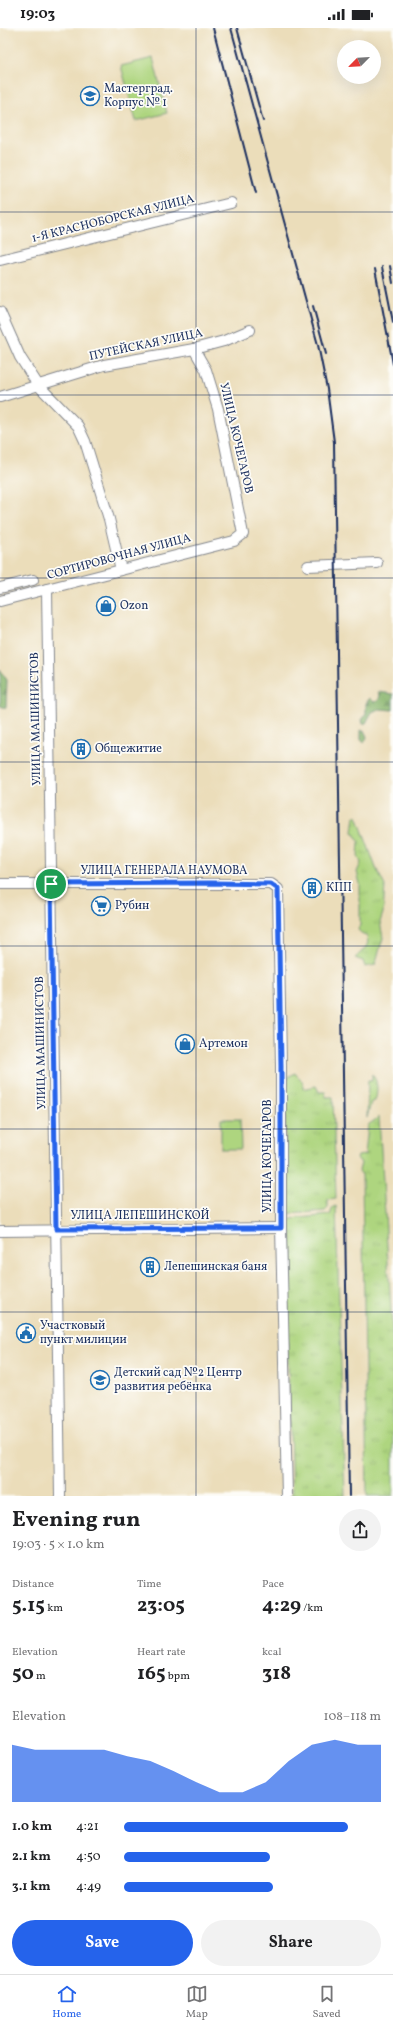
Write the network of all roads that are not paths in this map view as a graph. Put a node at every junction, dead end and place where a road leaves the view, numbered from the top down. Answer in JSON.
{"nodes":[{"id":1,"x":231,"y":203,"type":"dead end"},
{"id":2,"x":0,"y":260,"type":"edge"},
{"id":3,"x":0,"y":312,"type":"edge"},
{"id":4,"x":250,"y":330,"type":"dead end"},
{"id":5,"x":194,"y":350,"type":"junction"},
{"id":6,"x":38,"y":385,"type":"junction"},
{"id":7,"x":0,"y":397,"type":"edge"},
{"id":8,"x":243,"y":534,"type":"joint"},
{"id":9,"x":377,"y":563,"type":"dead end"},
{"id":10,"x":308,"y":566,"type":"dead end"},
{"id":11,"x":121,"y":570,"type":"junction"},
{"id":12,"x":34,"y":580,"type":"dead end"},
{"id":13,"x":0,"y":588,"type":"edge"},
{"id":14,"x":47,"y":589,"type":"junction"},
{"id":15,"x":0,"y":601,"type":"edge"},
{"id":16,"x":0,"y":884,"type":"edge"},
{"id":17,"x":51,"y":884,"type":"junction"},
{"id":18,"x":278,"y":889,"type":"joint"},
{"id":19,"x":281,"y":1228,"type":"junction"},
{"id":20,"x":56,"y":1229,"type":"junction"},
{"id":21,"x":0,"y":1231,"type":"edge"},
{"id":22,"x":60,"y":1496,"type":"edge"},
{"id":23,"x":287,"y":1496,"type":"edge"}],
"edges":[{"from":1,"to":2,"type":"street","name":"1-Я КРАСНОБОРСКАЯ УЛИЦА"},
{"from":3,"to":6,"type":"street"},
{"from":4,"to":5,"type":"street","name":"ПУТЕЙСКАЯ УЛИЦА"},
{"from":5,"to":6,"type":"street","name":"ПУТЕЙСКАЯ УЛИЦА"},
{"from":5,"to":8,"type":"street","name":"УЛИЦА КОЧЕГАРОВ"},
{"from":6,"to":7,"type":"street","name":"ПУТЕЙСКАЯ УЛИЦА"},
{"from":6,"to":11,"type":"street"},
{"from":8,"to":11,"type":"street","name":"СОРТИРОВОЧНАЯ УЛИЦА"},
{"from":9,"to":10,"type":"street"},
{"from":11,"to":14,"type":"street","name":"СОРТИРОВОЧНАЯ УЛИЦА"},
{"from":12,"to":13,"type":"street"},
{"from":14,"to":15,"type":"street","name":"СОРТИРОВОЧНАЯ УЛИЦА"},
{"from":14,"to":17,"type":"street","name":"УЛИЦА МАШИНИСТОВ"},
{"from":16,"to":17,"type":"street","name":"УЛИЦА ГЕНЕРАЛА НАУМОВА"},
{"from":17,"to":18,"type":"street","name":"УЛИЦА ГЕНЕРАЛА НАУМОВА"},
{"from":17,"to":20,"type":"street","name":"УЛИЦА МАШИНИСТОВ"},
{"from":18,"to":19,"type":"street","name":"УЛИЦА КОЧЕГАРОВ"},
{"from":19,"to":20,"type":"street","name":"УЛИЦА ЛЕПЕШИНСКОЙ"},
{"from":19,"to":23,"type":"street","name":"УЛИЦА КОЧЕГАРОВ"},
{"from":20,"to":21,"type":"street","name":"УЛИЦА ЛЕПЕШИНСКОЙ"},
{"from":20,"to":22,"type":"street","name":"УЛИЦА МАШИНИСТОВ"}]}
